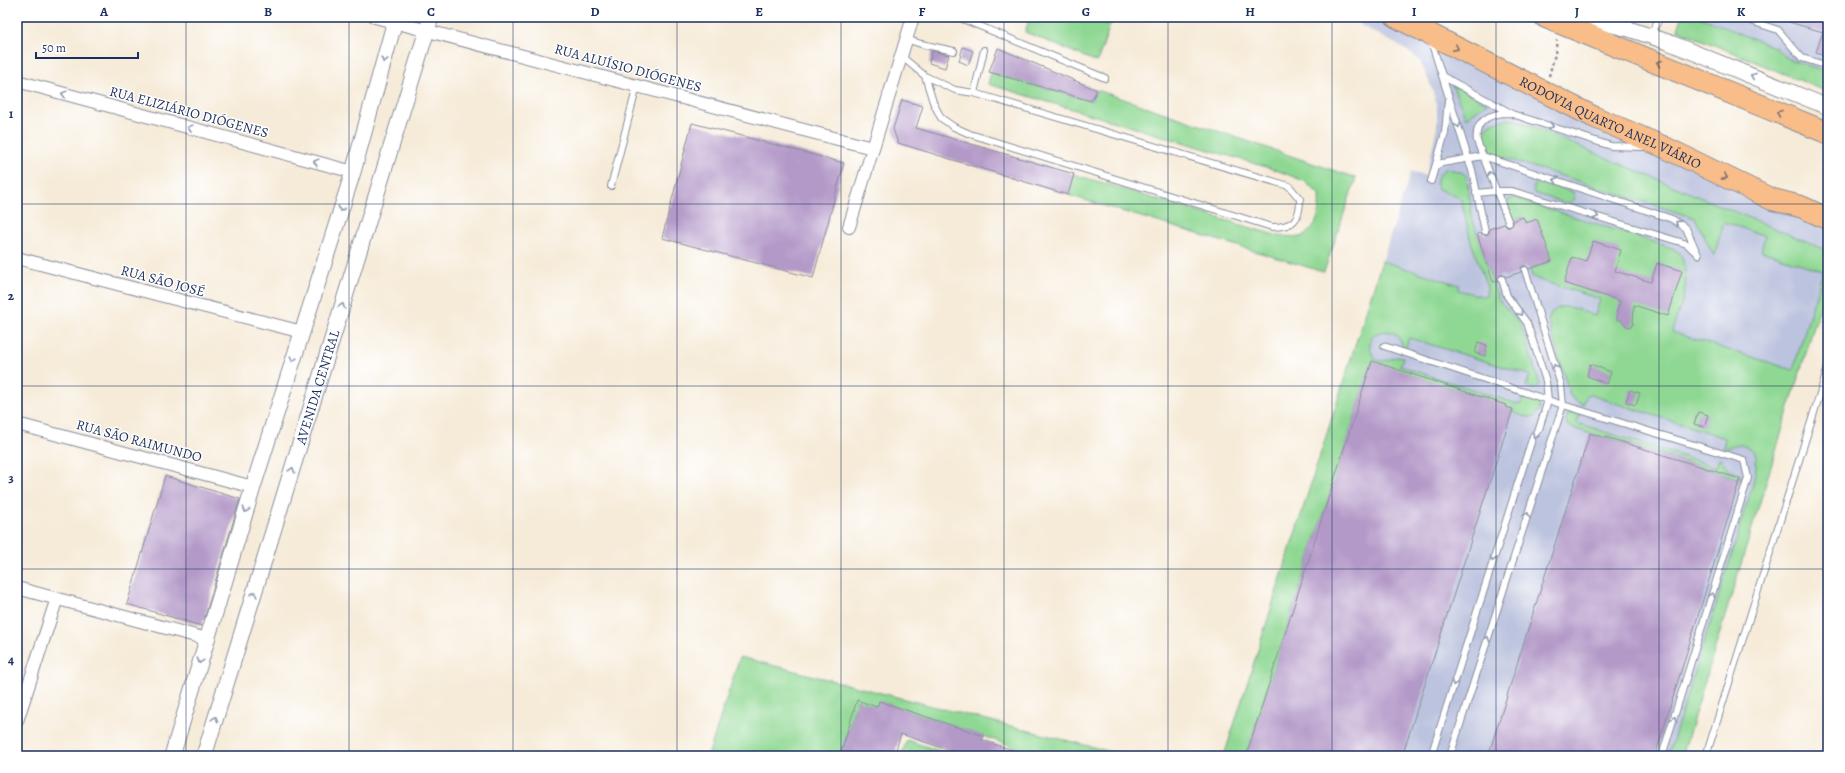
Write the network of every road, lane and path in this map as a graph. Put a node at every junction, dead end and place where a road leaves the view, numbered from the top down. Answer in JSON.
{"nodes":[{"id":1,"x":375,"y":17,"type":"edge"},
{"id":2,"x":913,"y":17,"type":"edge"},
{"id":3,"x":958,"y":17,"type":"edge"},
{"id":4,"x":1396,"y":17,"type":"edge"},
{"id":5,"x":1580,"y":17,"type":"edge"},
{"id":6,"x":1660,"y":17,"type":"edge"},
{"id":7,"x":1739,"y":17,"type":"edge"},
{"id":8,"x":395,"y":20,"type":"edge"},
{"id":9,"x":1552,"y":20,"type":"edge"},
{"id":10,"x":428,"y":24,"type":"edge"},
{"id":11,"x":1429,"y":34,"type":"junction"},
{"id":12,"x":1650,"y":36,"type":"junction"},
{"id":13,"x":906,"y":39,"type":"junction"},
{"id":14,"x":984,"y":50,"type":"dead end"},
{"id":15,"x":954,"y":51,"type":"dead end"},
{"id":16,"x":901,"y":56,"type":"junction"},
{"id":17,"x":1828,"y":66,"type":"edge"},
{"id":18,"x":925,"y":76,"type":"junction"},
{"id":19,"x":1442,"y":76,"type":"junction"},
{"id":20,"x":1106,"y":78,"type":"dead end"},
{"id":21,"x":17,"y":81,"type":"edge"},
{"id":22,"x":637,"y":86,"type":"junction"},
{"id":23,"x":1544,"y":92,"type":"junction"},
{"id":24,"x":974,"y":93,"type":"junction"},
{"id":25,"x":1448,"y":94,"type":"junction"},
{"id":26,"x":1828,"y":107,"type":"edge"},
{"id":27,"x":1509,"y":113,"type":"junction"},
{"id":28,"x":1819,"y":129,"type":"edge"},
{"id":29,"x":1828,"y":137,"type":"edge"},
{"id":30,"x":1664,"y":147,"type":"junction"},
{"id":31,"x":872,"y":148,"type":"junction"},
{"id":32,"x":1483,"y":156,"type":"junction"},
{"id":33,"x":1469,"y":159,"type":"junction"},
{"id":34,"x":1436,"y":166,"type":"junction"},
{"id":35,"x":353,"y":172,"type":"junction"},
{"id":36,"x":1432,"y":181,"type":"dead end"},
{"id":37,"x":611,"y":186,"type":"dead end"},
{"id":38,"x":1497,"y":191,"type":"junction"},
{"id":39,"x":1476,"y":193,"type":"junction"},
{"id":40,"x":1771,"y":199,"type":"junction"},
{"id":41,"x":1828,"y":202,"type":"edge"},
{"id":42,"x":1828,"y":219,"type":"edge"},
{"id":43,"x":1509,"y":223,"type":"dead end"},
{"id":44,"x":849,"y":227,"type":"dead end"},
{"id":45,"x":1485,"y":231,"type":"dead end"},
{"id":46,"x":17,"y":258,"type":"edge"},
{"id":47,"x":1525,"y":270,"type":"dead end"},
{"id":48,"x":1502,"y":279,"type":"dead end"},
{"id":49,"x":302,"y":332,"type":"junction"},
{"id":50,"x":1384,"y":346,"type":"dead end"},
{"id":51,"x":1828,"y":368,"type":"edge"},
{"id":52,"x":1548,"y":400,"type":"junction"},
{"id":53,"x":1563,"y":405,"type":"junction"},
{"id":54,"x":17,"y":424,"type":"edge"},
{"id":55,"x":254,"y":487,"type":"junction"},
{"id":56,"x":17,"y":588,"type":"edge"},
{"id":57,"x":57,"y":598,"type":"junction"},
{"id":58,"x":207,"y":639,"type":"junction"},
{"id":59,"x":17,"y":721,"type":"edge"},
{"id":60,"x":172,"y":756,"type":"edge"},
{"id":61,"x":204,"y":756,"type":"edge"},
{"id":62,"x":1430,"y":756,"type":"edge"},
{"id":63,"x":1450,"y":756,"type":"edge"},
{"id":64,"x":1662,"y":756,"type":"edge"},
{"id":65,"x":1706,"y":756,"type":"edge"}],
"edges":[{"from":1,"to":8,"type":"street","name":"RUA ALUÍSIO DIÓGENES"},
{"from":2,"to":13,"type":"street"},
{"from":3,"to":20,"type":"lane"},
{"from":4,"to":11,"type":"highway","name":"RODOVIA QUARTO ANEL VIÁRIO"},
{"from":5,"to":12,"type":"street"},
{"from":6,"to":12,"type":"lane"},
{"from":7,"to":17,"type":"lane"},
{"from":8,"to":10,"type":"street","name":"RUA ALUÍSIO DIÓGENES"},
{"from":8,"to":35,"type":"street","one_way":true},
{"from":9,"to":23,"type":"path"},
{"from":28,"to":9,"type":"highway","one_way":true},
{"from":10,"to":22,"type":"street","name":"RUA ALUÍSIO DIÓGENES"},
{"from":61,"to":10,"type":"street","name":"AVENIDA CENTRAL","one_way":true},
{"from":11,"to":19,"type":"lane"},
{"from":11,"to":23,"type":"highway","name":"RODOVIA QUARTO ANEL VIÁRIO","one_way":true},
{"from":26,"to":12,"type":"street","one_way":true},
{"from":13,"to":15,"type":"lane"},
{"from":13,"to":16,"type":"street"},
{"from":14,"to":24,"type":"lane"},
{"from":16,"to":18,"type":"lane"},
{"from":16,"to":31,"type":"street"},
{"from":18,"to":24,"type":"lane"},
{"from":18,"to":24,"type":"lane"},
{"from":19,"to":25,"type":"lane"},
{"from":19,"to":27,"type":"lane"},
{"from":35,"to":21,"type":"street","name":"RUA ELIZIÁRIO DIÓGENES","one_way":true},
{"from":22,"to":31,"type":"street","name":"RUA ALUÍSIO DIÓGENES"},
{"from":22,"to":37,"type":"lane"},
{"from":23,"to":30,"type":"highway","name":"RODOVIA QUARTO ANEL VIÁRIO"},
{"from":25,"to":33,"type":"lane","one_way":true},
{"from":25,"to":34,"type":"lane"},
{"from":27,"to":30,"type":"lane","one_way":true},
{"from":27,"to":32,"type":"lane"},
{"from":28,"to":29,"type":"highway"},
{"from":30,"to":40,"type":"highway","name":"RODOVIA QUARTO ANEL VIÁRIO","one_way":true},
{"from":31,"to":44,"type":"street"},
{"from":32,"to":33,"type":"lane"},
{"from":38,"to":32,"type":"lane","one_way":true},
{"from":38,"to":32,"type":"lane","one_way":true},
{"from":33,"to":34,"type":"lane"},
{"from":33,"to":39,"type":"lane"},
{"from":34,"to":36,"type":"lane"},
{"from":35,"to":49,"type":"street","one_way":true},
{"from":38,"to":39,"type":"lane"},
{"from":38,"to":43,"type":"lane"},
{"from":39,"to":45,"type":"lane"},
{"from":40,"to":41,"type":"highway"},
{"from":40,"to":42,"type":"highway","name":"RODOVIA QUARTO ANEL VIÁRIO"},
{"from":46,"to":49,"type":"street","name":"RUA SÃO JOSÉ"},
{"from":53,"to":47,"type":"lane","one_way":true},
{"from":48,"to":52,"type":"lane","one_way":true},
{"from":49,"to":55,"type":"street","one_way":true},
{"from":50,"to":52,"type":"lane"},
{"from":51,"to":65,"type":"lane"},
{"from":52,"to":53,"type":"lane"},
{"from":52,"to":62,"type":"lane","one_way":true},
{"from":63,"to":53,"type":"lane","one_way":true},
{"from":64,"to":53,"type":"lane","one_way":true},
{"from":54,"to":55,"type":"street","name":"RUA SÃO RAIMUNDO"},
{"from":55,"to":58,"type":"street","one_way":true},
{"from":56,"to":57,"type":"street"},
{"from":57,"to":58,"type":"street"},
{"from":57,"to":59,"type":"street"},
{"from":58,"to":60,"type":"street","one_way":true}]}
